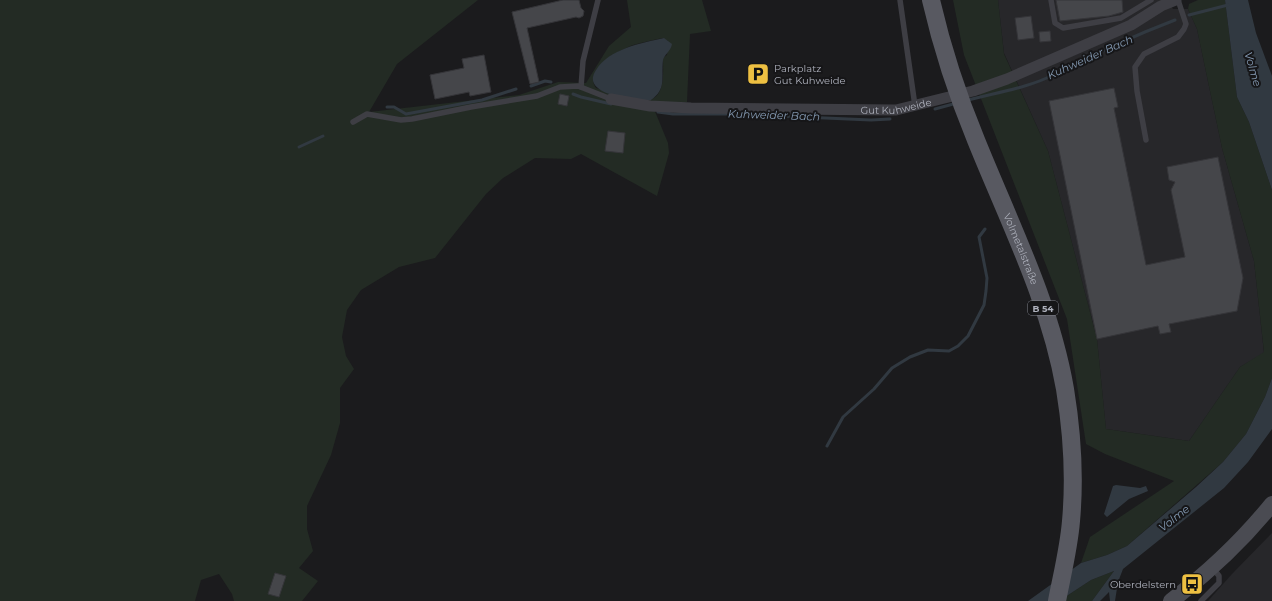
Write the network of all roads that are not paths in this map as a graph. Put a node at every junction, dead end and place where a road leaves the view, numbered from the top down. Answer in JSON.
{"nodes":[{"id":1,"x":598,"y":0,"type":"edge"},
{"id":2,"x":900,"y":0,"type":"edge"},
{"id":3,"x":931,"y":0,"type":"edge"},
{"id":4,"x":1051,"y":0,"type":"edge"},
{"id":5,"x":1151,"y":0,"type":"edge"},
{"id":6,"x":1177,"y":0,"type":"edge"},
{"id":7,"x":1157,"y":3,"type":"edge"},
{"id":8,"x":581,"y":87,"type":"junction"},
{"id":9,"x":611,"y":99,"type":"joint"},
{"id":10,"x":916,"y":106,"type":"junction"},
{"id":11,"x":353,"y":122,"type":"dead end"},
{"id":12,"x":1146,"y":140,"type":"dead end"},
{"id":13,"x":1272,"y":504,"type":"edge"},
{"id":14,"x":1213,"y":567,"type":"junction"},
{"id":15,"x":1057,"y":601,"type":"edge"},
{"id":16,"x":1171,"y":601,"type":"edge"},
{"id":17,"x":1202,"y":601,"type":"edge"}],
"edges":[{"from":1,"to":8,"type":"lane"},
{"from":2,"to":10,"type":"lane"},
{"from":3,"to":15,"type":"main road","name":"Volmetalstraße","number":"B 54"},
{"from":4,"to":5,"type":"lane"},
{"from":6,"to":7,"type":"street","name":"Gut Kuhweide"},
{"from":6,"to":12,"type":"lane"},
{"from":7,"to":10,"type":"street","name":"Gut Kuhweide"},
{"from":8,"to":9,"type":"lane"},
{"from":8,"to":11,"type":"lane"},
{"from":9,"to":10,"type":"street","name":"Gut Kuhweide"},
{"from":13,"to":14,"type":"street"},
{"from":14,"to":16,"type":"street"},
{"from":14,"to":17,"type":"lane"}]}
